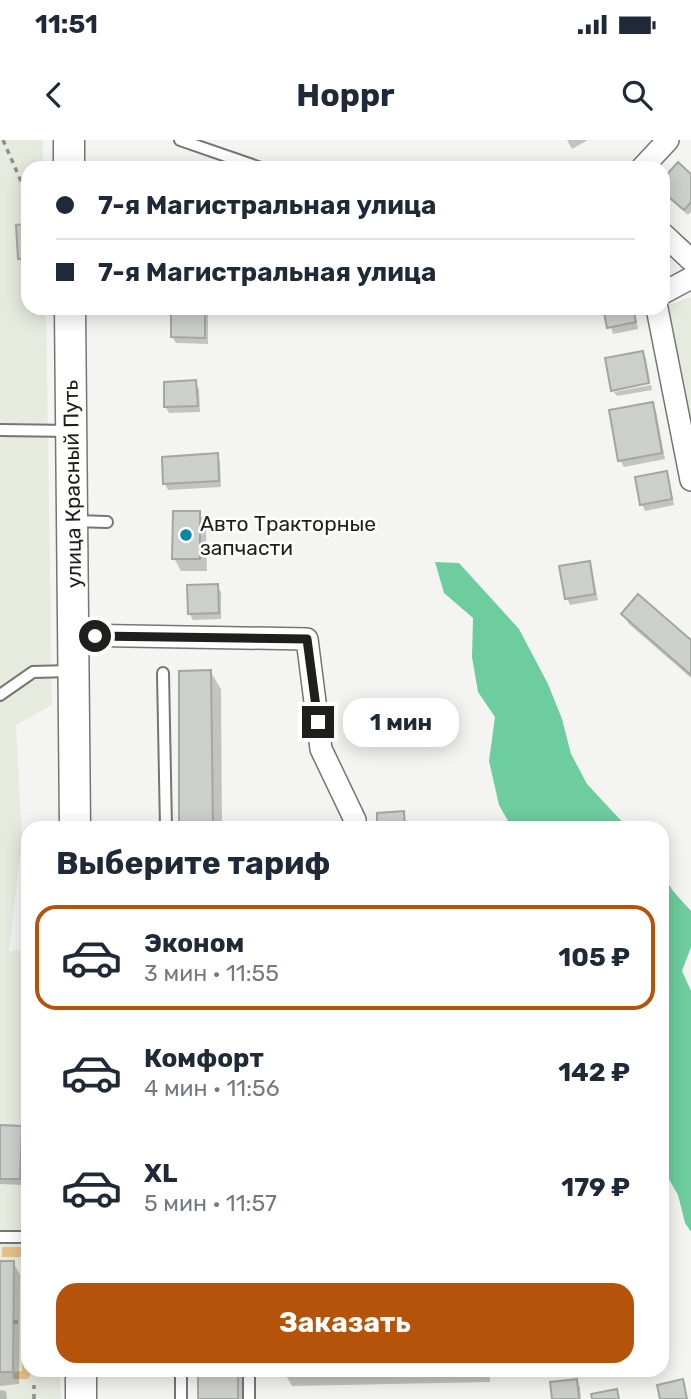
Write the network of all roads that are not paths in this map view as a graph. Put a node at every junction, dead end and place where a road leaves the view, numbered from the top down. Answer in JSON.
{"nodes":[{"id":1,"x":69,"y":140,"type":"edge"},
{"id":2,"x":180,"y":140,"type":"edge"},
{"id":3,"x":668,"y":140,"type":"edge"},
{"id":4,"x":69,"y":161,"type":"edge"},
{"id":5,"x":241,"y":161,"type":"edge"},
{"id":6,"x":648,"y":161,"type":"edge"},
{"id":7,"x":670,"y":240,"type":"edge"},
{"id":8,"x":691,"y":260,"type":"edge"},
{"id":9,"x":691,"y":278,"type":"edge"},
{"id":10,"x":670,"y":289,"type":"edge"},
{"id":11,"x":70,"y":315,"type":"edge"},
{"id":12,"x":658,"y":315,"type":"edge"},
{"id":13,"x":0,"y":430,"type":"edge"},
{"id":14,"x":71,"y":431,"type":"junction"},
{"id":15,"x":691,"y":480,"type":"edge"},
{"id":16,"x":72,"y":521,"type":"junction"},
{"id":17,"x":107,"y":522,"type":"dead end"},
{"id":18,"x":73,"y":635,"type":"junction"},
{"id":19,"x":74,"y":671,"type":"junction"},
{"id":20,"x":163,"y":673,"type":"dead end"},
{"id":21,"x":0,"y":695,"type":"edge"},
{"id":22,"x":75,"y":821,"type":"edge"},
{"id":23,"x":166,"y":821,"type":"edge"},
{"id":24,"x":355,"y":821,"type":"edge"},
{"id":25,"x":0,"y":1237,"type":"edge"},
{"id":26,"x":21,"y":1237,"type":"edge"},
{"id":27,"x":81,"y":1377,"type":"edge"},
{"id":28,"x":181,"y":1377,"type":"edge"},
{"id":29,"x":249,"y":1377,"type":"edge"},
{"id":30,"x":81,"y":1399,"type":"edge"},
{"id":31,"x":181,"y":1399,"type":"edge"},
{"id":32,"x":249,"y":1399,"type":"edge"}],
"edges":[{"from":1,"to":4,"type":"main road"},
{"from":2,"to":5,"type":"lane"},
{"from":3,"to":6,"type":"street"},
{"from":7,"to":8,"type":"street"},
{"from":9,"to":10,"type":"street"},
{"from":11,"to":14,"type":"main road","name":"улица Красный Путь"},
{"from":12,"to":15,"type":"street"},
{"from":13,"to":14,"type":"lane"},
{"from":14,"to":16,"type":"main road","name":"улица Красный Путь"},
{"from":16,"to":17,"type":"lane"},
{"from":16,"to":18,"type":"main road","name":"улица Красный Путь"},
{"from":18,"to":19,"type":"main road","name":"улица Красный Путь"},
{"from":18,"to":24,"type":"street"},
{"from":19,"to":21,"type":"lane"},
{"from":19,"to":22,"type":"main road","name":"улица Красный Путь"},
{"from":20,"to":23,"type":"lane"},
{"from":25,"to":26,"type":"lane"},
{"from":27,"to":30,"type":"main road"},
{"from":28,"to":31,"type":"lane"},
{"from":29,"to":32,"type":"lane"}]}
